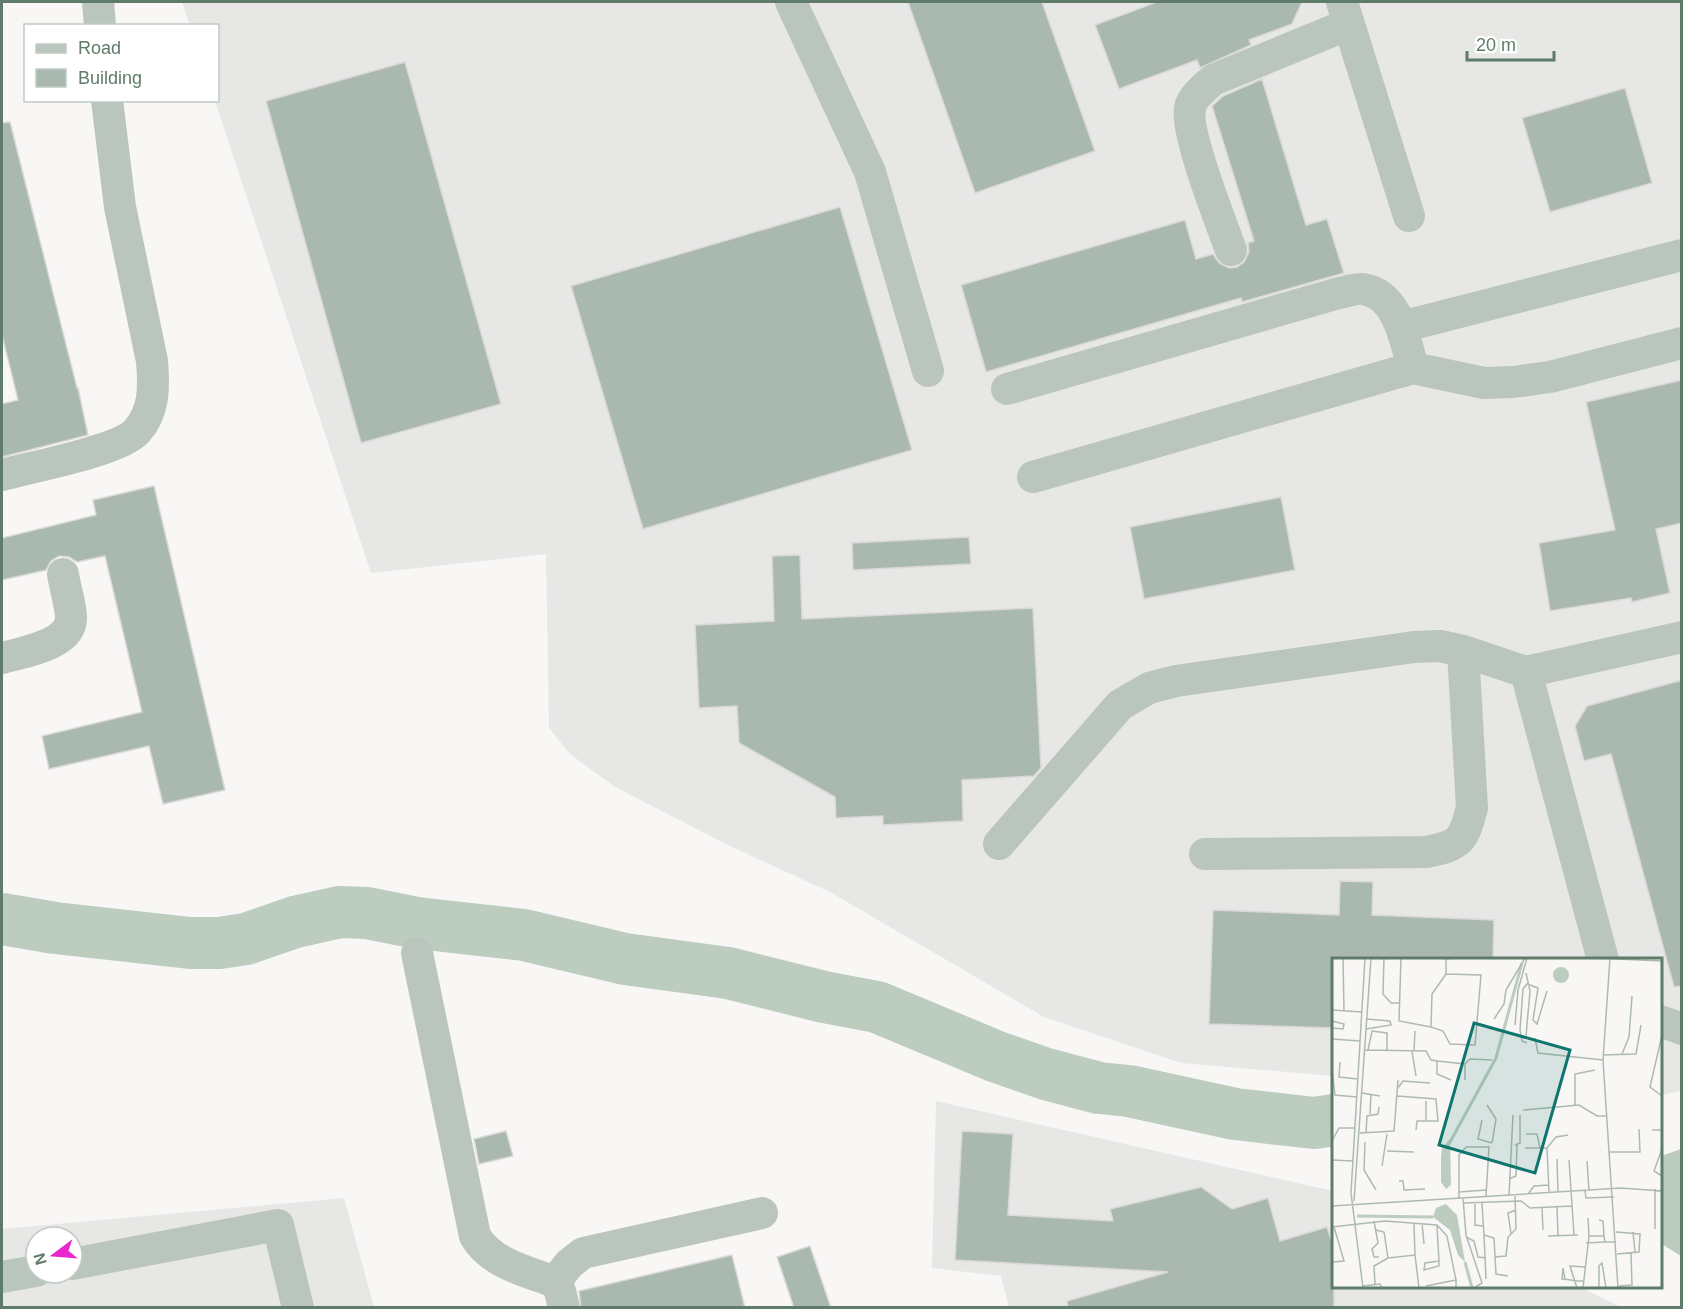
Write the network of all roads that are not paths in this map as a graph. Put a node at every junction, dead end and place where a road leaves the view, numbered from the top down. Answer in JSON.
{"nodes":[{"id":1,"x":98,"y":2,"type":"edge"},
{"id":2,"x":791,"y":2,"type":"edge"},
{"id":3,"x":1346,"y":13,"type":"edge"},
{"id":4,"x":100,"y":24,"type":"edge"},
{"id":5,"x":107,"y":102,"type":"edge"},
{"id":6,"x":1409,"y":216,"type":"dead end"},
{"id":7,"x":1231,"y":250,"type":"dead end"},
{"id":8,"x":1682,"y":255,"type":"edge"},
{"id":9,"x":1401,"y":327,"type":"junction"},
{"id":10,"x":1682,"y":343,"type":"edge"},
{"id":11,"x":1413,"y":368,"type":"junction"},
{"id":12,"x":928,"y":371,"type":"dead end"},
{"id":13,"x":1007,"y":389,"type":"dead end"},
{"id":14,"x":2,"y":475,"type":"edge"},
{"id":15,"x":1033,"y":477,"type":"dead end"},
{"id":16,"x":63,"y":574,"type":"dead end"},
{"id":17,"x":1682,"y":638,"type":"edge"},
{"id":18,"x":1463,"y":651,"type":"junction"},
{"id":19,"x":2,"y":658,"type":"edge"},
{"id":20,"x":1526,"y":672,"type":"junction"},
{"id":21,"x":999,"y":844,"type":"dead end"},
{"id":22,"x":1205,"y":854,"type":"dead end"},
{"id":23,"x":417,"y":953,"type":"dead end"},
{"id":24,"x":1602,"y":958,"type":"edge"},
{"id":25,"x":1662,"y":1022,"type":"edge"},
{"id":26,"x":1682,"y":1029,"type":"edge"},
{"id":27,"x":762,"y":1213,"type":"dead end"},
{"id":28,"x":84,"y":1262,"type":"edge"},
{"id":29,"x":24,"y":1272,"type":"edge"},
{"id":30,"x":2,"y":1277,"type":"edge"},
{"id":31,"x":559,"y":1295,"type":"edge"},
{"id":32,"x":298,"y":1308,"type":"edge"}],
"edges":[{"from":1,"to":4,"type":"lane"},
{"from":2,"to":12,"type":"lane"},
{"from":3,"to":6,"type":"lane"},
{"from":3,"to":7,"type":"lane"},
{"from":5,"to":14,"type":"lane"},
{"from":8,"to":9,"type":"lane"},
{"from":9,"to":11,"type":"lane"},
{"from":9,"to":13,"type":"lane"},
{"from":10,"to":11,"type":"lane"},
{"from":11,"to":15,"type":"lane"},
{"from":16,"to":19,"type":"lane"},
{"from":17,"to":20,"type":"lane"},
{"from":18,"to":20,"type":"lane"},
{"from":18,"to":21,"type":"lane"},
{"from":18,"to":22,"type":"lane"},
{"from":20,"to":24,"type":"lane"},
{"from":23,"to":31,"type":"lane"},
{"from":25,"to":26,"type":"lane"},
{"from":27,"to":31,"type":"lane"},
{"from":28,"to":32,"type":"lane"},
{"from":29,"to":30,"type":"lane"}]}
